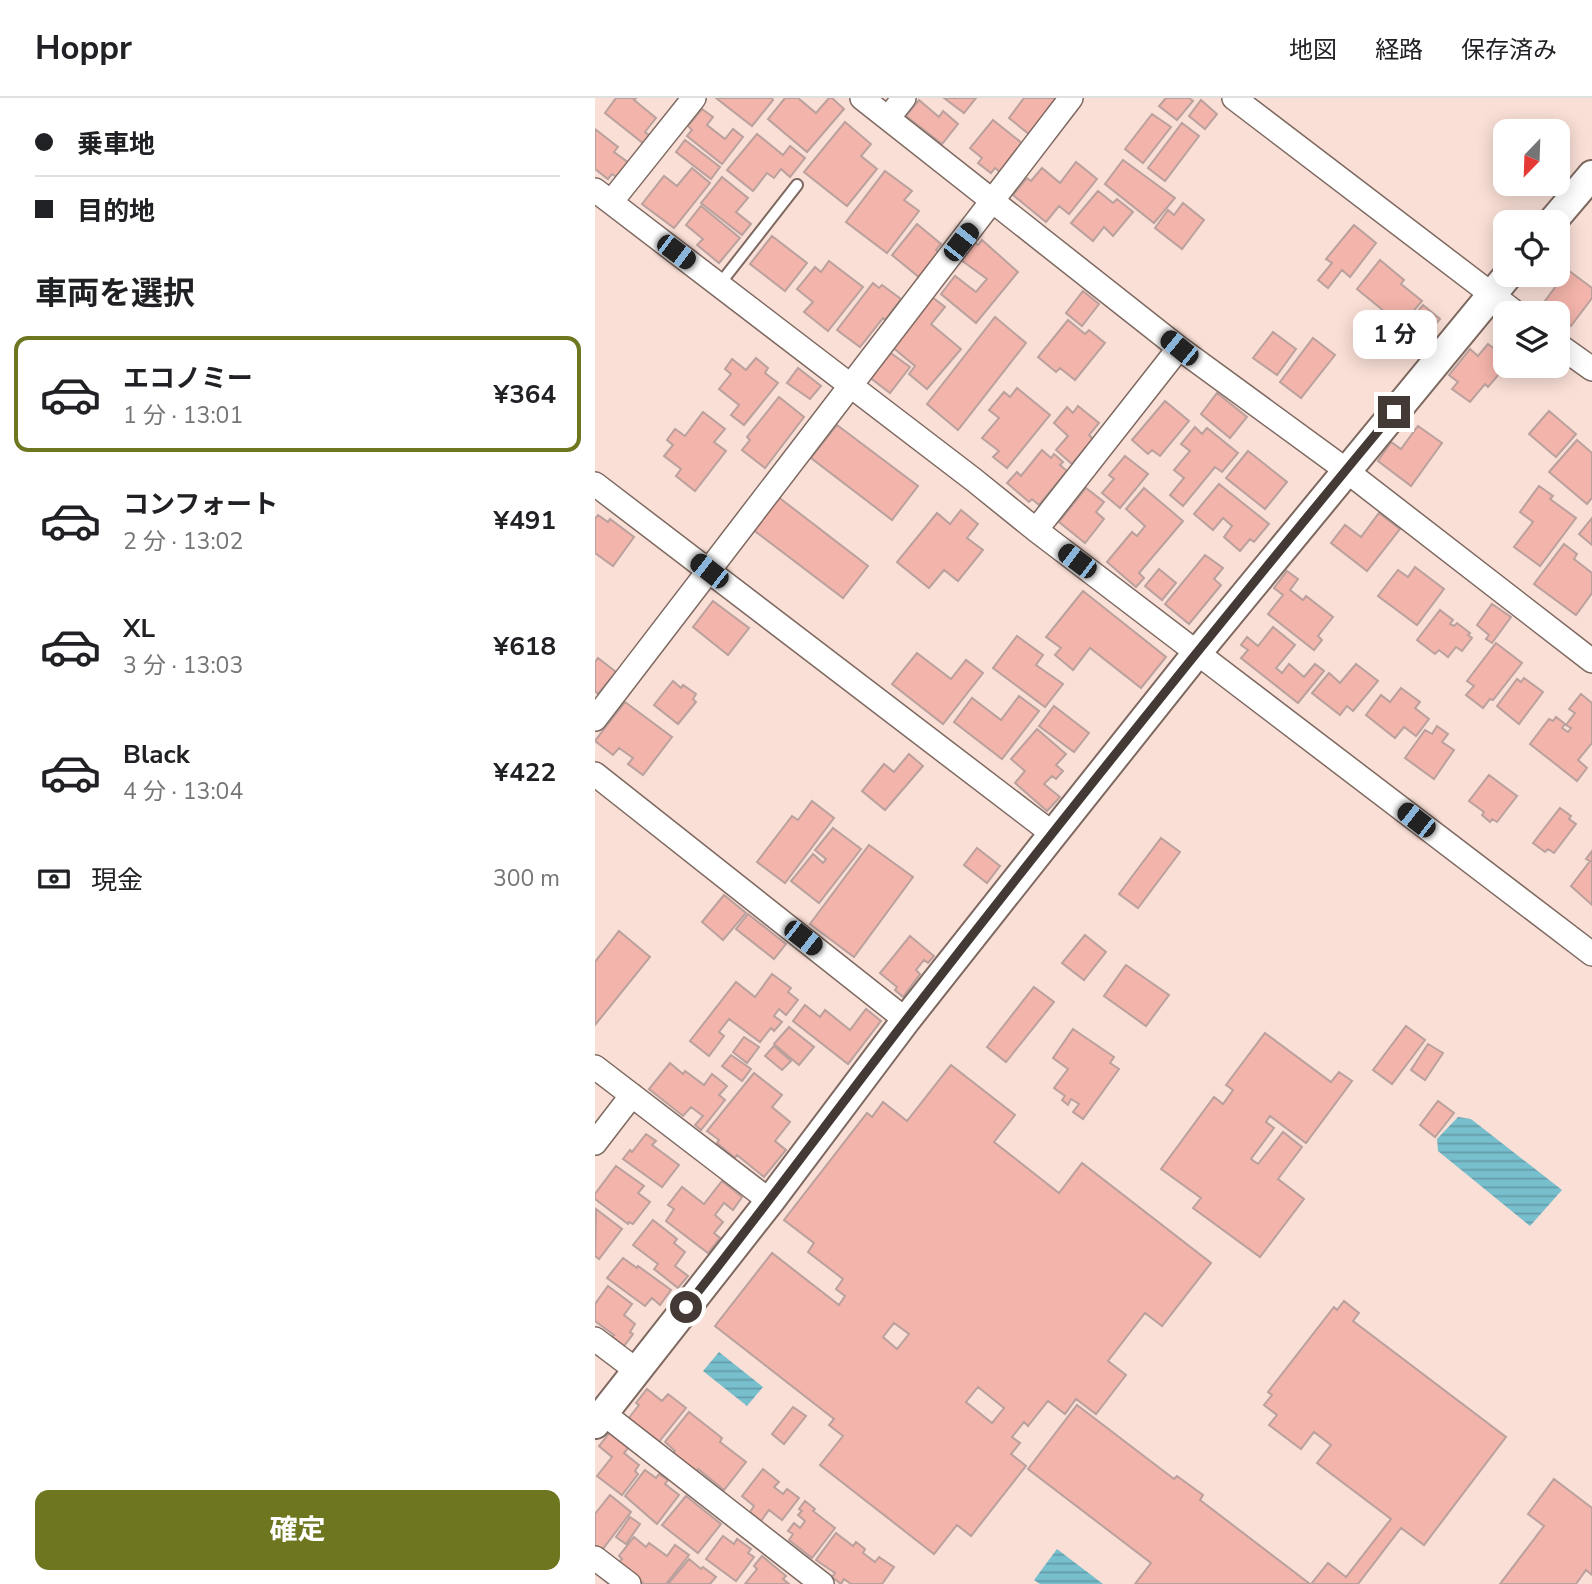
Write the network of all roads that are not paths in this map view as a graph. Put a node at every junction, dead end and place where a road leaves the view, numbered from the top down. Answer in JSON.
{"nodes":[{"id":1,"x":694,"y":98,"type":"edge"},
{"id":2,"x":862,"y":98,"type":"edge"},
{"id":3,"x":904,"y":98,"type":"edge"},
{"id":4,"x":1071,"y":98,"type":"edge"},
{"id":5,"x":1234,"y":98,"type":"edge"},
{"id":6,"x":888,"y":118,"type":"junction"},
{"id":7,"x":1592,"y":175,"type":"edge"},
{"id":8,"x":797,"y":185,"type":"dead end"},
{"id":9,"x":603,"y":196,"type":"edge"},
{"id":10,"x":993,"y":201,"type":"junction"},
{"id":11,"x":1562,"y":210,"type":"edge"},
{"id":12,"x":1493,"y":281,"type":"edge"},
{"id":13,"x":719,"y":285,"type":"junction"},
{"id":14,"x":1497,"y":287,"type":"edge"},
{"id":15,"x":1179,"y":348,"type":"junction"},
{"id":16,"x":1570,"y":353,"type":"edge"},
{"id":17,"x":1592,"y":369,"type":"edge"},
{"id":18,"x":850,"y":386,"type":"junction"},
{"id":19,"x":1345,"y":471,"type":"junction"},
{"id":20,"x":595,"y":484,"type":"edge"},
{"id":21,"x":1037,"y":530,"type":"junction"},
{"id":22,"x":709,"y":571,"type":"junction"},
{"id":23,"x":1197,"y":653,"type":"junction"},
{"id":24,"x":1592,"y":661,"type":"edge"},
{"id":25,"x":595,"y":719,"type":"edge"},
{"id":26,"x":595,"y":774,"type":"edge"},
{"id":27,"x":1053,"y":834,"type":"junction"},
{"id":28,"x":1592,"y":954,"type":"edge"},
{"id":29,"x":906,"y":1020,"type":"junction"},
{"id":30,"x":595,"y":1067,"type":"edge"},
{"id":31,"x":632,"y":1096,"type":"junction"},
{"id":32,"x":595,"y":1143,"type":"edge"},
{"id":33,"x":769,"y":1201,"type":"junction"},
{"id":34,"x":595,"y":1339,"type":"edge"},
{"id":35,"x":636,"y":1370,"type":"junction"},
{"id":36,"x":599,"y":1418,"type":"edge"},
{"id":37,"x":595,"y":1558,"type":"edge"},
{"id":38,"x":629,"y":1584,"type":"edge"},
{"id":39,"x":822,"y":1584,"type":"edge"}],
"edges":[{"from":1,"to":9,"type":"street"},
{"from":2,"to":6,"type":"street"},
{"from":3,"to":6,"type":"street"},
{"from":4,"to":10,"type":"street"},
{"from":5,"to":12,"type":"street"},
{"from":6,"to":10,"type":"street"},
{"from":7,"to":11,"type":"street"},
{"from":8,"to":13,"type":"lane"},
{"from":9,"to":13,"type":"street"},
{"from":10,"to":15,"type":"street"},
{"from":10,"to":18,"type":"street"},
{"from":13,"to":18,"type":"street"},
{"from":14,"to":19,"type":"street"},
{"from":15,"to":19,"type":"street"},
{"from":15,"to":21,"type":"street"},
{"from":16,"to":17,"type":"street"},
{"from":18,"to":21,"type":"street"},
{"from":18,"to":22,"type":"street"},
{"from":19,"to":23,"type":"street"},
{"from":19,"to":24,"type":"street"},
{"from":20,"to":22,"type":"street"},
{"from":21,"to":23,"type":"street"},
{"from":22,"to":25,"type":"street"},
{"from":22,"to":27,"type":"street"},
{"from":23,"to":27,"type":"street"},
{"from":23,"to":28,"type":"street"},
{"from":26,"to":29,"type":"street"},
{"from":27,"to":29,"type":"street"},
{"from":29,"to":33,"type":"street"},
{"from":30,"to":31,"type":"street"},
{"from":31,"to":32,"type":"street"},
{"from":31,"to":33,"type":"street"},
{"from":33,"to":35,"type":"street"},
{"from":34,"to":35,"type":"street"},
{"from":35,"to":36,"type":"street"},
{"from":36,"to":39,"type":"street"},
{"from":37,"to":38,"type":"street"}]}
